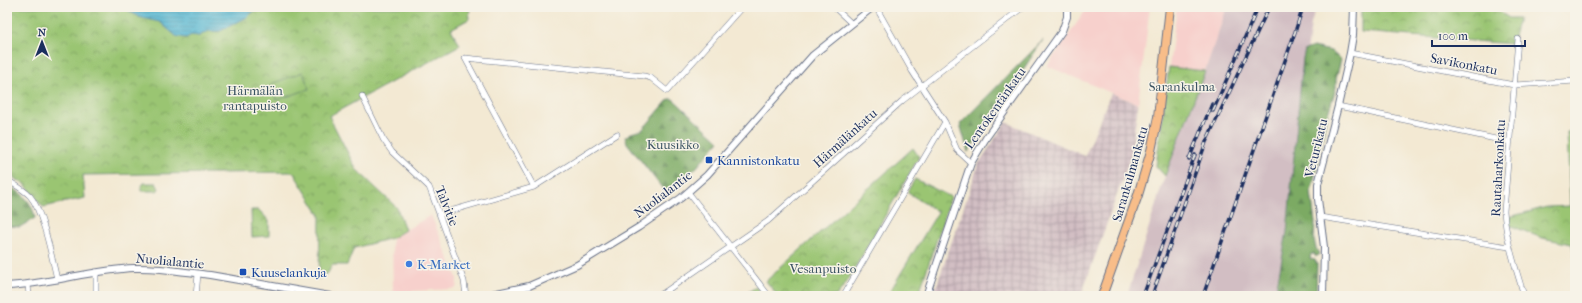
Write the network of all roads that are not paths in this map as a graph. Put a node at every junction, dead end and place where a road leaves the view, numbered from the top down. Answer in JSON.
{"nodes":[{"id":1,"x":742,"y":7,"type":"edge"},
{"id":2,"x":834,"y":7,"type":"edge"},
{"id":3,"x":873,"y":7,"type":"edge"},
{"id":4,"x":876,"y":7,"type":"edge"},
{"id":5,"x":1023,"y":7,"type":"edge"},
{"id":6,"x":1067,"y":7,"type":"edge"},
{"id":7,"x":1170,"y":7,"type":"edge"},
{"id":8,"x":1354,"y":7,"type":"edge"},
{"id":9,"x":851,"y":23,"type":"junction"},
{"id":10,"x":1518,"y":39,"type":"dead end"},
{"id":11,"x":1350,"y":53,"type":"junction"},
{"id":12,"x":1575,"y":81,"type":"edge"},
{"id":13,"x":922,"y":85,"type":"junction"},
{"id":14,"x":1514,"y":85,"type":"junction"},
{"id":15,"x":362,"y":96,"type":"dead end"},
{"id":16,"x":1338,"y":106,"type":"junction"},
{"id":17,"x":945,"y":122,"type":"junction"},
{"id":18,"x":617,"y":134,"type":"dead end"},
{"id":19,"x":1510,"y":142,"type":"junction"},
{"id":20,"x":971,"y":163,"type":"junction"},
{"id":21,"x":7,"y":180,"type":"edge"},
{"id":22,"x":534,"y":187,"type":"junction"},
{"id":23,"x":688,"y":192,"type":"junction"},
{"id":24,"x":440,"y":214,"type":"junction"},
{"id":25,"x":1320,"y":216,"type":"junction"},
{"id":26,"x":732,"y":247,"type":"junction"},
{"id":27,"x":1510,"y":247,"type":"junction"},
{"id":28,"x":96,"y":272,"type":"junction"},
{"id":29,"x":198,"y":274,"type":"junction"},
{"id":30,"x":57,"y":279,"type":"junction"},
{"id":31,"x":28,"y":284,"type":"junction"},
{"id":32,"x":7,"y":286,"type":"edge"},
{"id":33,"x":29,"y":296,"type":"edge"},
{"id":34,"x":96,"y":296,"type":"edge"},
{"id":35,"x":196,"y":296,"type":"edge"},
{"id":36,"x":330,"y":296,"type":"edge"},
{"id":37,"x":466,"y":296,"type":"edge"},
{"id":38,"x":483,"y":296,"type":"edge"},
{"id":39,"x":659,"y":296,"type":"edge"},
{"id":40,"x":769,"y":296,"type":"edge"},
{"id":41,"x":843,"y":296,"type":"edge"},
{"id":42,"x":926,"y":296,"type":"edge"},
{"id":43,"x":1102,"y":296,"type":"edge"},
{"id":44,"x":1323,"y":296,"type":"edge"},
{"id":45,"x":1524,"y":296,"type":"edge"}],
"edges":[{"from":1,"to":22,"type":"street"},
{"from":2,"to":9,"type":"street"},
{"from":3,"to":9,"type":"street","name":"Nuolialantie"},
{"from":4,"to":13,"type":"street"},
{"from":5,"to":13,"type":"street","name":"Härmälänkatu"},
{"from":6,"to":20,"type":"street","name":"Lentokentänkatu"},
{"from":7,"to":43,"type":"main road","name":"Sarankulmankatu"},
{"from":8,"to":11,"type":"street","name":"Veturikatu"},
{"from":9,"to":23,"type":"street","name":"Nuolialantie"},
{"from":10,"to":14,"type":"street","name":"Rautaharkonkatu"},
{"from":11,"to":14,"type":"street","name":"Savikonkatu"},
{"from":11,"to":16,"type":"street","name":"Veturikatu"},
{"from":12,"to":14,"type":"street","name":"Savikonkatu"},
{"from":13,"to":17,"type":"street"},
{"from":13,"to":26,"type":"street","name":"Härmälänkatu"},
{"from":14,"to":19,"type":"street","name":"Rautaharkonkatu"},
{"from":15,"to":24,"type":"street","name":"Talvitie"},
{"from":16,"to":19,"type":"street"},
{"from":16,"to":25,"type":"street","name":"Veturikatu"},
{"from":17,"to":20,"type":"street"},
{"from":17,"to":41,"type":"street"},
{"from":18,"to":22,"type":"street"},
{"from":19,"to":27,"type":"street","name":"Rautaharkonkatu"},
{"from":20,"to":42,"type":"street","name":"Lentokentänkatu"},
{"from":21,"to":30,"type":"street"},
{"from":22,"to":24,"type":"street"},
{"from":23,"to":26,"type":"street"},
{"from":23,"to":38,"type":"street","name":"Nuolialantie"},
{"from":24,"to":37,"type":"street","name":"Talvitie"},
{"from":25,"to":27,"type":"street"},
{"from":25,"to":44,"type":"street","name":"Veturikatu"},
{"from":26,"to":39,"type":"street","name":"Härmälänkatu"},
{"from":26,"to":40,"type":"street"},
{"from":27,"to":45,"type":"street","name":"Rautaharkonkatu"},
{"from":28,"to":29,"type":"street","name":"Nuolialantie"},
{"from":28,"to":30,"type":"street","name":"Nuolialantie"},
{"from":28,"to":34,"type":"street"},
{"from":29,"to":35,"type":"street"},
{"from":29,"to":36,"type":"street","name":"Nuolialantie"},
{"from":30,"to":31,"type":"street","name":"Nuolialantie"},
{"from":31,"to":32,"type":"street","name":"Nuolialantie"},
{"from":31,"to":33,"type":"street"}]}
